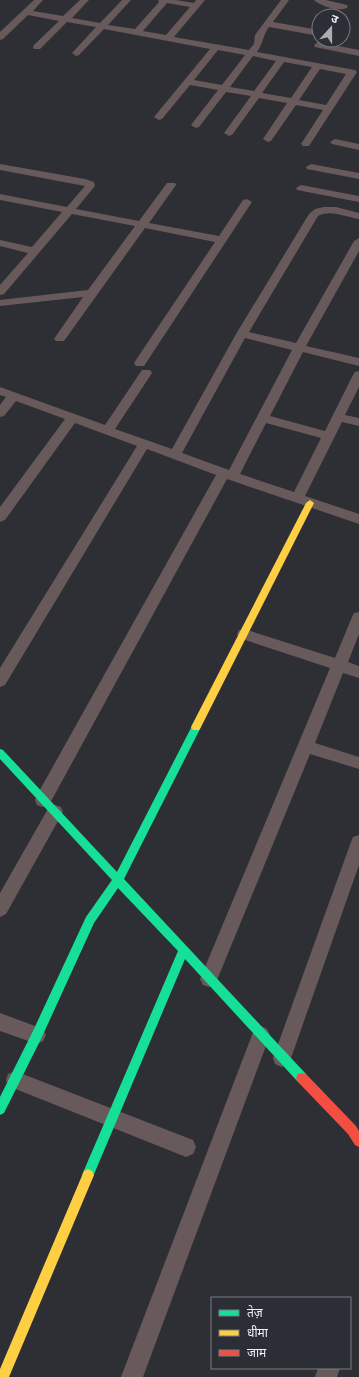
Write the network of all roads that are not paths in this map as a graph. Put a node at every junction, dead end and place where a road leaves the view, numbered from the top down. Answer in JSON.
{"nodes":[{"id":1,"x":39,"y":0,"type":"edge"},
{"id":2,"x":85,"y":0,"type":"edge"},
{"id":3,"x":127,"y":0,"type":"edge"},
{"id":4,"x":164,"y":0,"type":"edge"},
{"id":5,"x":285,"y":0,"type":"edge"},
{"id":6,"x":318,"y":0,"type":"edge"},
{"id":7,"x":199,"y":3,"type":"edge"},
{"id":8,"x":347,"y":3,"type":"edge"},
{"id":9,"x":26,"y":12,"type":"junction"},
{"id":10,"x":65,"y":19,"type":"junction"},
{"id":11,"x":267,"y":24,"type":"junction"},
{"id":12,"x":102,"y":26,"type":"junction"},
{"id":13,"x":137,"y":32,"type":"junction"},
{"id":14,"x":311,"y":32,"type":"edge"},
{"id":15,"x":0,"y":37,"type":"edge"},
{"id":16,"x":168,"y":38,"type":"junction"},
{"id":17,"x":37,"y":47,"type":"dead end"},
{"id":18,"x":216,"y":47,"type":"junction"},
{"id":19,"x":314,"y":51,"type":"edge"},
{"id":20,"x":359,"y":52,"type":"edge"},
{"id":21,"x":76,"y":53,"type":"dead end"},
{"id":22,"x":251,"y":53,"type":"junction"},
{"id":23,"x":282,"y":59,"type":"junction"},
{"id":24,"x":318,"y":65,"type":"junction"},
{"id":25,"x":188,"y":82,"type":"junction"},
{"id":26,"x":224,"y":88,"type":"junction"},
{"id":27,"x":257,"y":95,"type":"junction"},
{"id":28,"x":294,"y":102,"type":"junction"},
{"id":29,"x":329,"y":108,"type":"junction"},
{"id":30,"x":159,"y":117,"type":"dead end"},
{"id":31,"x":196,"y":125,"type":"dead end"},
{"id":32,"x":229,"y":133,"type":"dead end"},
{"id":33,"x":268,"y":139,"type":"dead end"},
{"id":34,"x":335,"y":142,"type":"dead end"},
{"id":35,"x":306,"y":144,"type":"dead end"},
{"id":36,"x":359,"y":148,"type":"edge"},
{"id":37,"x":0,"y":167,"type":"edge"},
{"id":38,"x":311,"y":167,"type":"dead end"},
{"id":39,"x":359,"y":176,"type":"edge"},
{"id":40,"x":171,"y":185,"type":"dead end"},
{"id":41,"x":300,"y":188,"type":"dead end"},
{"id":42,"x":0,"y":197,"type":"edge"},
{"id":43,"x":359,"y":199,"type":"edge"},
{"id":44,"x":247,"y":202,"type":"dead end"},
{"id":45,"x":70,"y":210,"type":"junction"},
{"id":46,"x":359,"y":216,"type":"edge"},
{"id":47,"x":143,"y":224,"type":"junction"},
{"id":48,"x":222,"y":240,"type":"junction"},
{"id":49,"x":359,"y":241,"type":"edge"},
{"id":50,"x":0,"y":243,"type":"edge"},
{"id":51,"x":35,"y":251,"type":"junction"},
{"id":52,"x":354,"y":259,"type":"edge"},
{"id":53,"x":0,"y":292,"type":"edge"},
{"id":54,"x":92,"y":293,"type":"junction"},
{"id":55,"x":0,"y":303,"type":"edge"},
{"id":56,"x":242,"y":334,"type":"junction"},
{"id":57,"x":60,"y":339,"type":"dead end"},
{"id":58,"x":299,"y":348,"type":"junction"},
{"id":59,"x":359,"y":362,"type":"edge"},
{"id":60,"x":359,"y":375,"type":"edge"},
{"id":61,"x":0,"y":391,"type":"edge"},
{"id":62,"x":13,"y":396,"type":"junction"},
{"id":63,"x":0,"y":413,"type":"edge"},
{"id":64,"x":338,"y":417,"type":"junction"},
{"id":65,"x":72,"y":418,"type":"junction"},
{"id":66,"x":262,"y":418,"type":"junction"},
{"id":67,"x":359,"y":422,"type":"edge"},
{"id":68,"x":107,"y":431,"type":"junction"},
{"id":69,"x":329,"y":436,"type":"junction"},
{"id":70,"x":144,"y":444,"type":"junction"},
{"id":71,"x":175,"y":455,"type":"junction"},
{"id":72,"x":228,"y":475,"type":"junction"},
{"id":73,"x":297,"y":499,"type":"junction"},
{"id":74,"x":310,"y":503,"type":"junction"},
{"id":75,"x":0,"y":517,"type":"edge"},
{"id":76,"x":359,"y":519,"type":"edge"},
{"id":77,"x":359,"y":617,"type":"edge"},
{"id":78,"x":244,"y":634,"type":"junction"},
{"id":79,"x":338,"y":666,"type":"junction"},
{"id":80,"x":359,"y":672,"type":"edge"},
{"id":81,"x":0,"y":681,"type":"edge"},
{"id":82,"x":305,"y":746,"type":"junction"},
{"id":83,"x":0,"y":753,"type":"edge"},
{"id":84,"x":359,"y":763,"type":"edge"},
{"id":85,"x":44,"y":800,"type":"junction"},
{"id":86,"x":55,"y":812,"type":"junction"},
{"id":87,"x":359,"y":842,"type":"edge"},
{"id":88,"x":118,"y":880,"type":"junction"},
{"id":89,"x":0,"y":908,"type":"edge"},
{"id":90,"x":183,"y":951,"type":"junction"},
{"id":91,"x":208,"y":978,"type":"junction"},
{"id":92,"x":0,"y":1022,"type":"edge"},
{"id":93,"x":37,"y":1035,"type":"junction"},
{"id":94,"x":260,"y":1035,"type":"junction"},
{"id":95,"x":282,"y":1058,"type":"junction"},
{"id":96,"x":14,"y":1080,"type":"junction"},
{"id":97,"x":0,"y":1109,"type":"edge"},
{"id":98,"x":112,"y":1118,"type":"junction"},
{"id":99,"x":359,"y":1141,"type":"edge"},
{"id":100,"x":186,"y":1147,"type":"dead end"},
{"id":101,"x":2,"y":1377,"type":"edge"},
{"id":102,"x":132,"y":1377,"type":"edge"}],
"edges":[{"from":1,"to":9,"type":"street"},
{"from":2,"to":10,"type":"street"},
{"from":3,"to":12,"type":"street"},
{"from":4,"to":7,"type":"street"},
{"from":4,"to":13,"type":"street"},
{"from":5,"to":11,"type":"street"},
{"from":6,"to":8,"type":"street"},
{"from":7,"to":16,"type":"street"},
{"from":9,"to":10,"type":"street"},
{"from":9,"to":15,"type":"street"},
{"from":10,"to":12,"type":"street"},
{"from":10,"to":17,"type":"street"},
{"from":11,"to":14,"type":"street"},
{"from":11,"to":22,"type":"street"},
{"from":12,"to":13,"type":"street"},
{"from":12,"to":21,"type":"street"},
{"from":13,"to":16,"type":"street"},
{"from":16,"to":18,"type":"street"},
{"from":18,"to":22,"type":"street"},
{"from":18,"to":25,"type":"street"},
{"from":19,"to":20,"type":"street"},
{"from":19,"to":23,"type":"street"},
{"from":19,"to":24,"type":"street"},
{"from":22,"to":23,"type":"street"},
{"from":22,"to":26,"type":"street"},
{"from":23,"to":27,"type":"street"},
{"from":24,"to":28,"type":"street"},
{"from":24,"to":29,"type":"street"},
{"from":25,"to":26,"type":"street"},
{"from":25,"to":30,"type":"street"},
{"from":26,"to":27,"type":"street"},
{"from":26,"to":31,"type":"street"},
{"from":27,"to":28,"type":"street"},
{"from":27,"to":32,"type":"street"},
{"from":28,"to":29,"type":"street"},
{"from":28,"to":33,"type":"street"},
{"from":29,"to":35,"type":"street"},
{"from":34,"to":36,"type":"street"},
{"from":37,"to":45,"type":"street"},
{"from":38,"to":39,"type":"street"},
{"from":40,"to":47,"type":"street"},
{"from":41,"to":43,"type":"street"},
{"from":42,"to":45,"type":"street"},
{"from":44,"to":48,"type":"street"},
{"from":45,"to":47,"type":"street"},
{"from":45,"to":51,"type":"street"},
{"from":46,"to":56,"type":"street"},
{"from":47,"to":48,"type":"street"},
{"from":47,"to":54,"type":"street"},
{"from":48,"to":68,"type":"street"},
{"from":49,"to":52,"type":"street"},
{"from":50,"to":51,"type":"street"},
{"from":51,"to":53,"type":"street"},
{"from":52,"to":58,"type":"street"},
{"from":54,"to":55,"type":"street"},
{"from":54,"to":57,"type":"street"},
{"from":56,"to":58,"type":"street"},
{"from":56,"to":71,"type":"street"},
{"from":58,"to":59,"type":"street"},
{"from":58,"to":66,"type":"street"},
{"from":60,"to":64,"type":"street"},
{"from":61,"to":62,"type":"street"},
{"from":62,"to":63,"type":"street"},
{"from":62,"to":65,"type":"street"},
{"from":64,"to":67,"type":"street"},
{"from":64,"to":69,"type":"street"},
{"from":65,"to":68,"type":"street"},
{"from":65,"to":75,"type":"street"},
{"from":66,"to":69,"type":"street"},
{"from":66,"to":72,"type":"street"},
{"from":68,"to":70,"type":"street"},
{"from":69,"to":73,"type":"street"},
{"from":70,"to":71,"type":"street"},
{"from":70,"to":81,"type":"street"},
{"from":71,"to":72,"type":"street"},
{"from":72,"to":73,"type":"street"},
{"from":72,"to":85,"type":"street"},
{"from":73,"to":74,"type":"street"},
{"from":74,"to":76,"type":"street"},
{"from":74,"to":78,"type":"street"},
{"from":77,"to":79,"type":"street"},
{"from":78,"to":79,"type":"street"},
{"from":78,"to":88,"type":"street"},
{"from":79,"to":80,"type":"street"},
{"from":79,"to":82,"type":"street"},
{"from":82,"to":84,"type":"street"},
{"from":82,"to":91,"type":"street"},
{"from":83,"to":85,"type":"street"},
{"from":85,"to":86,"type":"street"},
{"from":86,"to":88,"type":"street"},
{"from":86,"to":89,"type":"street"},
{"from":87,"to":95,"type":"street"},
{"from":88,"to":90,"type":"street"},
{"from":88,"to":93,"type":"street"},
{"from":90,"to":91,"type":"street"},
{"from":90,"to":98,"type":"street"},
{"from":91,"to":94,"type":"street"},
{"from":92,"to":93,"type":"street"},
{"from":93,"to":96,"type":"street"},
{"from":94,"to":95,"type":"street"},
{"from":94,"to":102,"type":"street"},
{"from":95,"to":99,"type":"street"},
{"from":96,"to":97,"type":"street"},
{"from":96,"to":98,"type":"street"},
{"from":98,"to":100,"type":"street"},
{"from":98,"to":101,"type":"street"}]}
